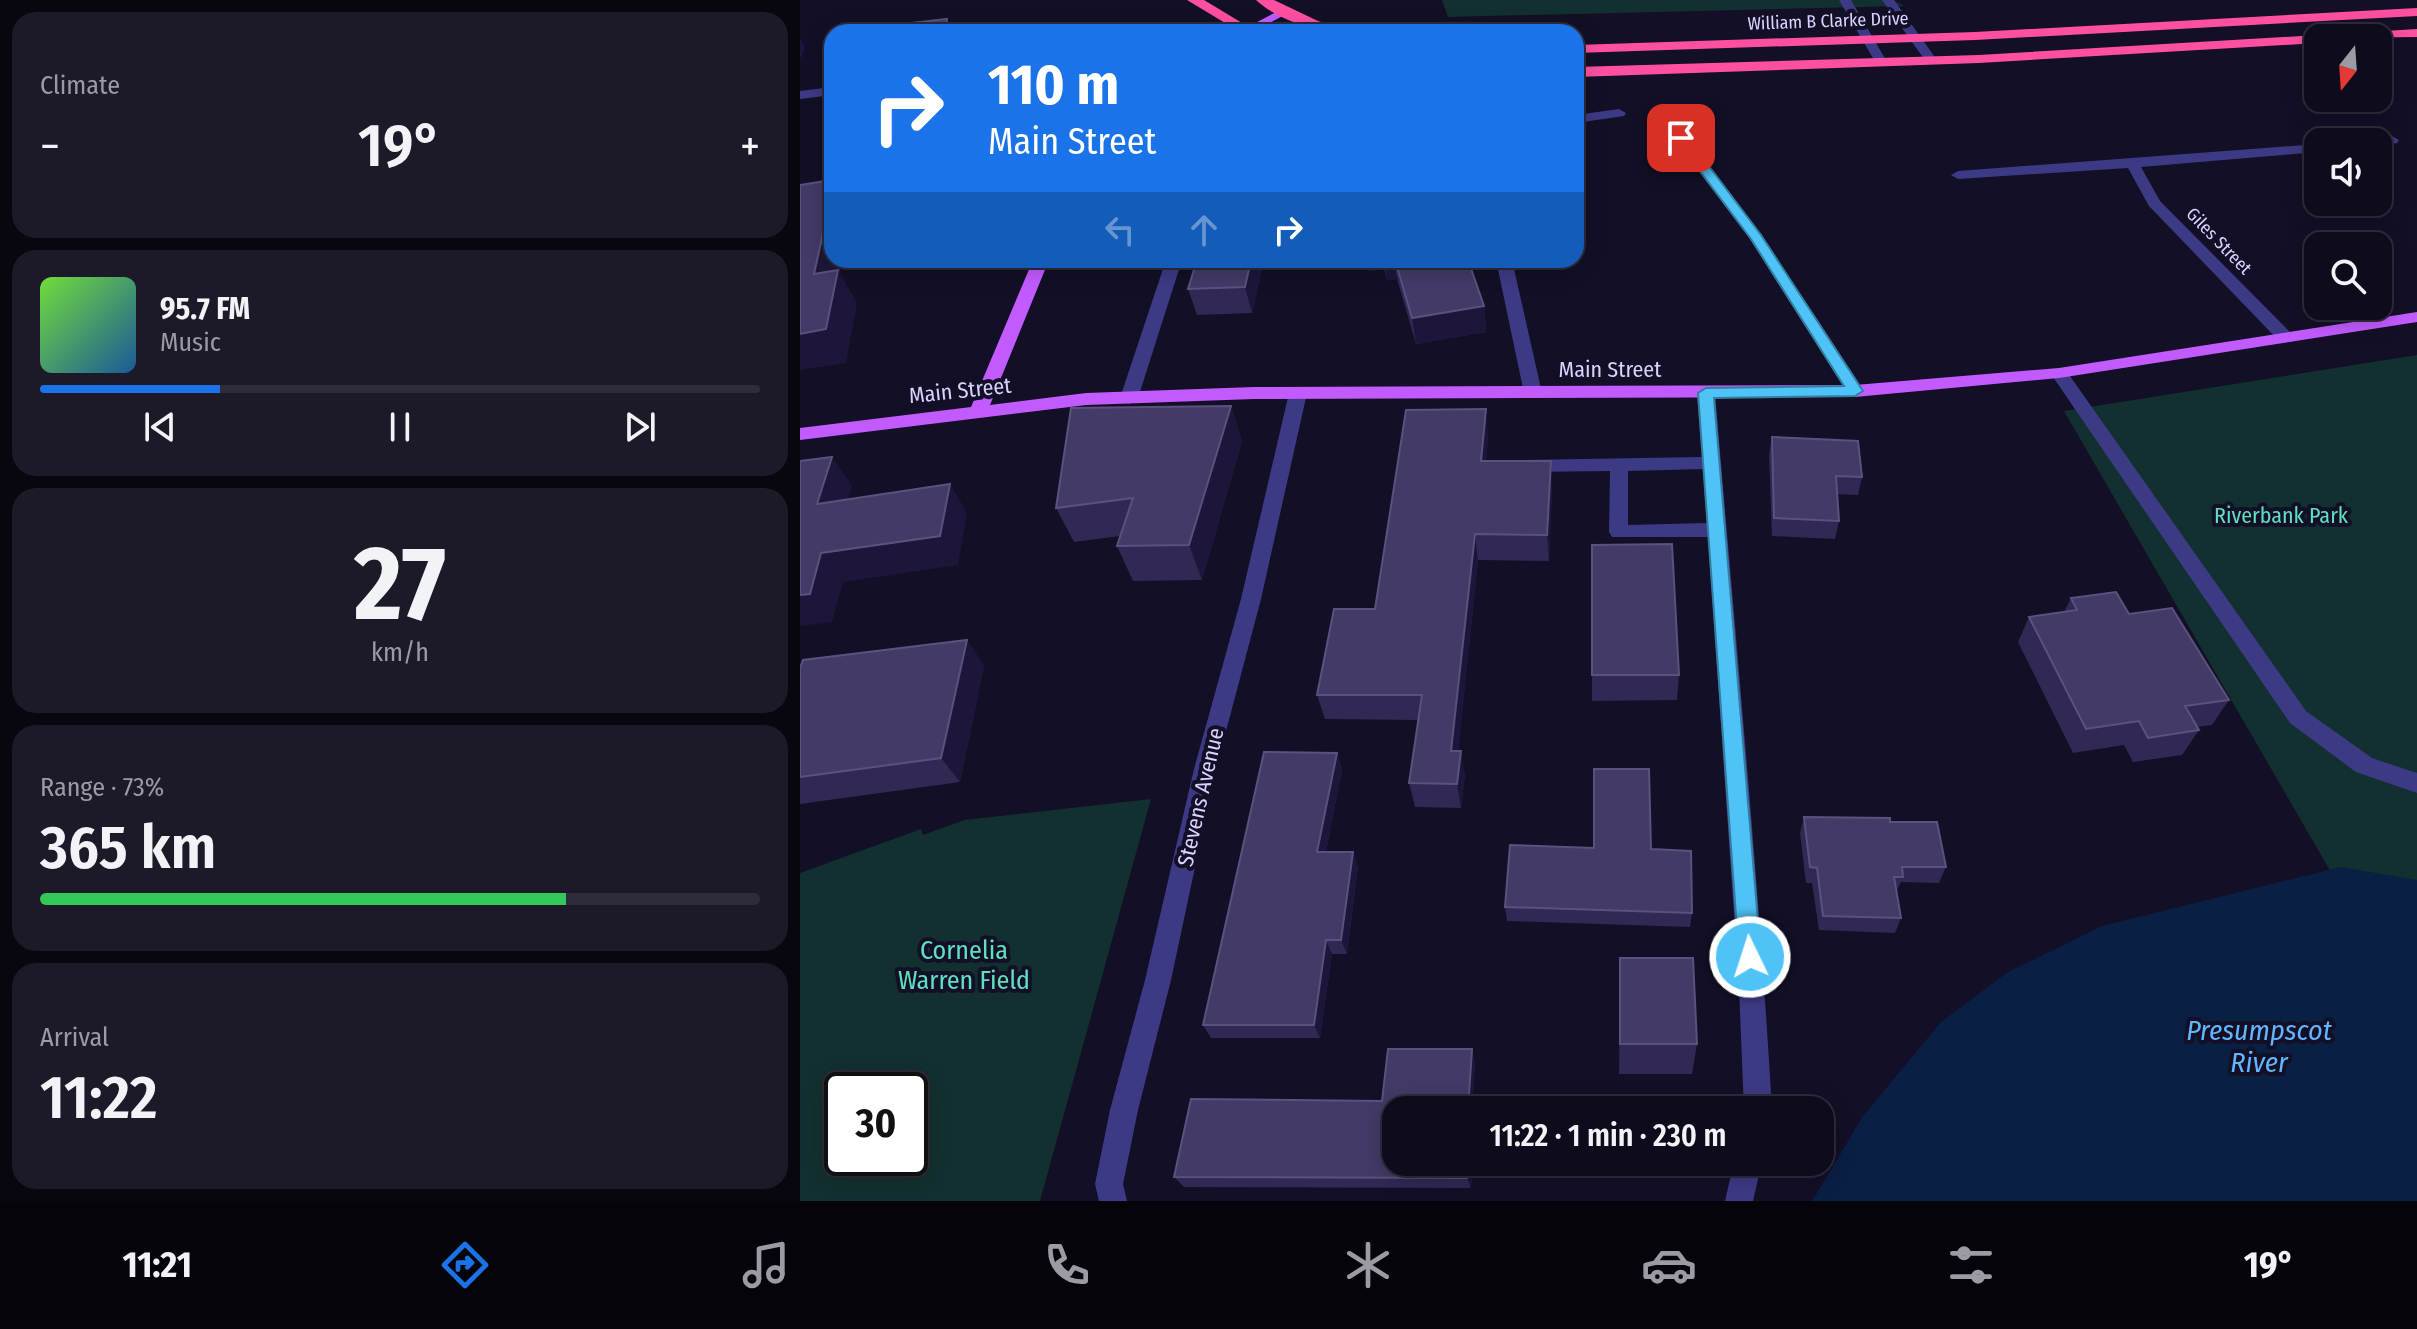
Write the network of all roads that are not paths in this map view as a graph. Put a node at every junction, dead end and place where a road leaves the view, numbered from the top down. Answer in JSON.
{"nodes":[{"id":1,"x":1194,"y":0,"type":"edge"},
{"id":2,"x":1263,"y":0,"type":"edge"},
{"id":3,"x":1845,"y":0,"type":"edge"},
{"id":4,"x":1888,"y":0,"type":"edge"},
{"id":5,"x":1284,"y":12,"type":"junction"},
{"id":6,"x":2417,"y":12,"type":"edge"},
{"id":7,"x":1234,"y":24,"type":"edge"},
{"id":8,"x":1262,"y":24,"type":"edge"},
{"id":9,"x":1321,"y":24,"type":"edge"},
{"id":10,"x":2417,"y":33,"type":"edge"},
{"id":11,"x":2392,"y":35,"type":"edge"},
{"id":12,"x":1918,"y":38,"type":"junction"},
{"id":13,"x":1869,"y":40,"type":"junction"},
{"id":14,"x":2304,"y":40,"type":"edge"},
{"id":15,"x":1584,"y":49,"type":"edge"},
{"id":16,"x":1931,"y":60,"type":"junction"},
{"id":17,"x":1881,"y":62,"type":"junction"},
{"id":18,"x":1584,"y":72,"type":"edge"},
{"id":19,"x":824,"y":92,"type":"edge"},
{"id":20,"x":800,"y":95,"type":"edge"},
{"id":21,"x":1619,"y":113,"type":"dead end"},
{"id":22,"x":1584,"y":118,"type":"edge"},
{"id":23,"x":1681,"y":138,"type":"dead end"},
{"id":24,"x":2304,"y":149,"type":"edge"},
{"id":25,"x":2132,"y":164,"type":"junction"},
{"id":26,"x":1958,"y":175,"type":"dead end"},
{"id":27,"x":1038,"y":268,"type":"edge"},
{"id":28,"x":1171,"y":268,"type":"edge"},
{"id":29,"x":1506,"y":268,"type":"edge"},
{"id":30,"x":2417,"y":317,"type":"edge"},
{"id":31,"x":2286,"y":338,"type":"junction"},
{"id":32,"x":2059,"y":373,"type":"junction"},
{"id":33,"x":1855,"y":391,"type":"junction"},
{"id":34,"x":1298,"y":393,"type":"junction"},
{"id":35,"x":1533,"y":393,"type":"junction"},
{"id":36,"x":1706,"y":393,"type":"junction"},
{"id":37,"x":1129,"y":398,"type":"junction"},
{"id":38,"x":978,"y":412,"type":"junction"},
{"id":39,"x":800,"y":434,"type":"edge"},
{"id":40,"x":1712,"y":463,"type":"junction"},
{"id":41,"x":1619,"y":465,"type":"junction"},
{"id":42,"x":1512,"y":467,"type":"edge"},
{"id":43,"x":1718,"y":530,"type":"junction"},
{"id":44,"x":2417,"y":783,"type":"edge"},
{"id":45,"x":1757,"y":1096,"type":"edge"},
{"id":46,"x":1745,"y":1176,"type":"edge"},
{"id":47,"x":1113,"y":1201,"type":"edge"},
{"id":48,"x":1739,"y":1201,"type":"edge"}],
"edges":[{"from":1,"to":7,"type":"highway"},
{"from":2,"to":5,"type":"highway"},
{"from":3,"to":13,"type":"street"},
{"from":4,"to":12,"type":"street"},
{"from":5,"to":8,"type":"main road"},
{"from":5,"to":9,"type":"highway"},
{"from":6,"to":12,"type":"highway","name":"William B Clarke Drive"},
{"from":10,"to":11,"type":"highway"},
{"from":12,"to":13,"type":"highway","name":"William B Clarke Drive"},
{"from":12,"to":16,"type":"street"},
{"from":13,"to":15,"type":"highway","name":"William B Clarke Drive"},
{"from":13,"to":17,"type":"street"},
{"from":14,"to":16,"type":"highway","name":"William B Clarke Drive"},
{"from":16,"to":17,"type":"highway","name":"William B Clarke Drive"},
{"from":17,"to":18,"type":"highway","name":"William B Clarke Drive"},
{"from":19,"to":20,"type":"street"},
{"from":21,"to":22,"type":"street"},
{"from":23,"to":33,"type":"street"},
{"from":24,"to":25,"type":"street"},
{"from":25,"to":26,"type":"street"},
{"from":25,"to":31,"type":"street","name":"Giles Street"},
{"from":27,"to":38,"type":"main road"},
{"from":28,"to":37,"type":"street"},
{"from":29,"to":35,"type":"street"},
{"from":30,"to":31,"type":"main road","name":"Main Street"},
{"from":31,"to":32,"type":"main road","name":"Main Street"},
{"from":32,"to":33,"type":"main road","name":"Main Street"},
{"from":32,"to":44,"type":"street"},
{"from":33,"to":36,"type":"main road","name":"Main Street"},
{"from":34,"to":35,"type":"main road","name":"Main Street"},
{"from":34,"to":37,"type":"main road","name":"Main Street"},
{"from":34,"to":47,"type":"street","name":"Stevens Avenue"},
{"from":35,"to":36,"type":"main road","name":"Main Street"},
{"from":36,"to":40,"type":"street"},
{"from":37,"to":38,"type":"main road","name":"Main Street"},
{"from":38,"to":39,"type":"main road","name":"Main Street"},
{"from":40,"to":41,"type":"street"},
{"from":40,"to":43,"type":"street"},
{"from":41,"to":42,"type":"street"},
{"from":41,"to":43,"type":"street"},
{"from":43,"to":45,"type":"street"},
{"from":46,"to":48,"type":"street"}]}
